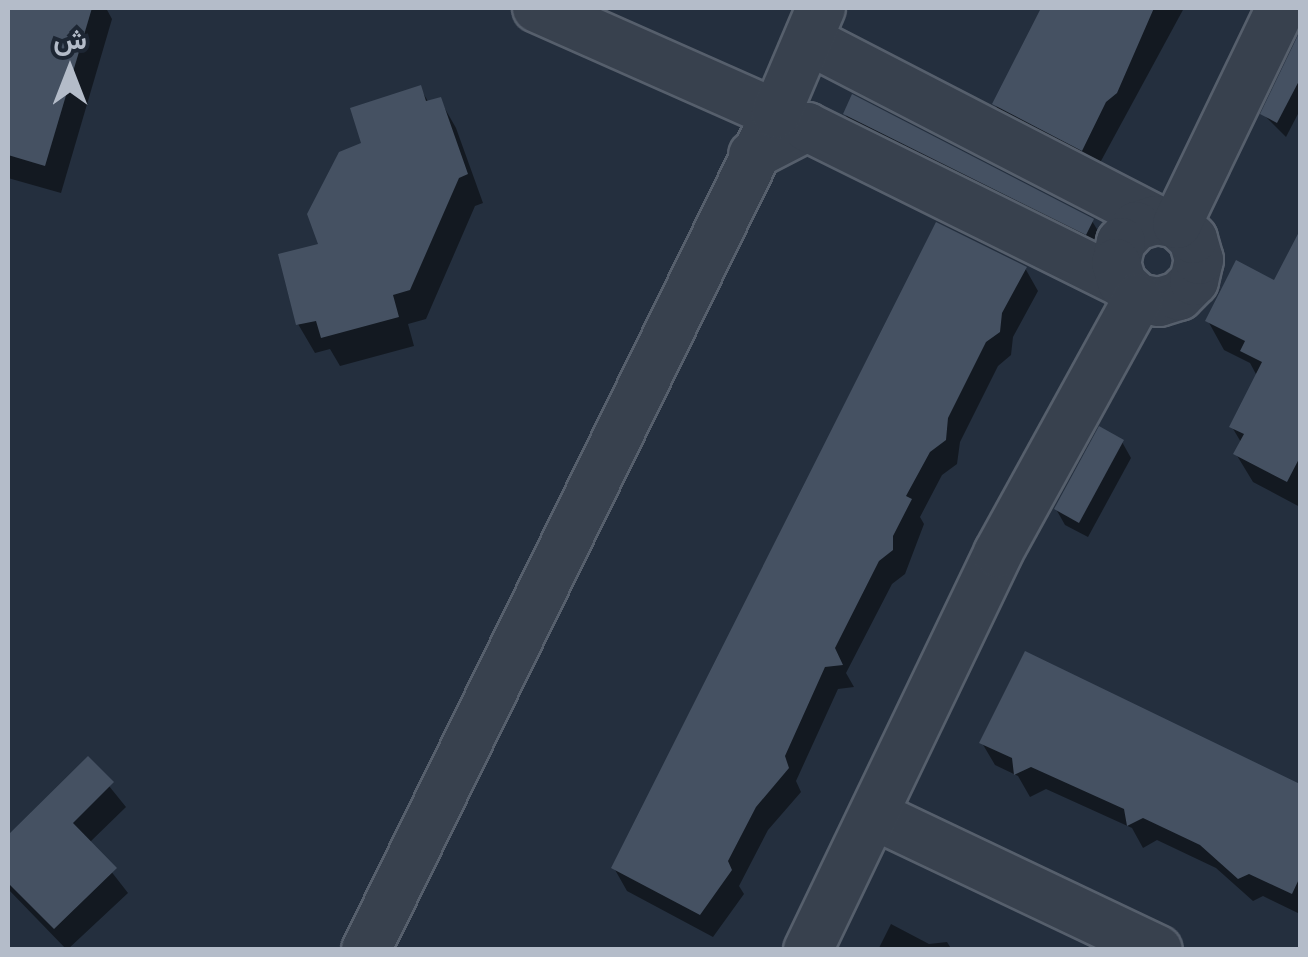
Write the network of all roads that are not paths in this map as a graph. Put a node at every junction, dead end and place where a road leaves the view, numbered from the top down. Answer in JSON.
{"nodes":[{"id":1,"x":536,"y":8,"type":"edge"},
{"id":2,"x":1280,"y":8,"type":"edge"},
{"id":3,"x":815,"y":24,"type":"edge"},
{"id":4,"x":776,"y":114,"type":"junction"},
{"id":5,"x":753,"y":154,"type":"junction"},
{"id":6,"x":1166,"y":222,"type":"junction"},
{"id":7,"x":1130,"y":290,"type":"junction"},
{"id":8,"x":874,"y":815,"type":"junction"},
{"id":9,"x":384,"y":942,"type":"edge"},
{"id":10,"x":808,"y":950,"type":"edge"},
{"id":11,"x":1158,"y":950,"type":"edge"}],
"edges":[{"from":1,"to":4,"type":"street"},
{"from":2,"to":6,"type":"street"},
{"from":3,"to":4,"type":"street"},
{"from":3,"to":6,"type":"street"},
{"from":4,"to":5,"type":"street"},
{"from":5,"to":7,"type":"street"},
{"from":5,"to":9,"type":"street"},
{"from":6,"to":7,"type":"street"},
{"from":6,"to":7,"type":"street"},
{"from":7,"to":8,"type":"street"},
{"from":8,"to":10,"type":"street"},
{"from":8,"to":11,"type":"street"}]}
